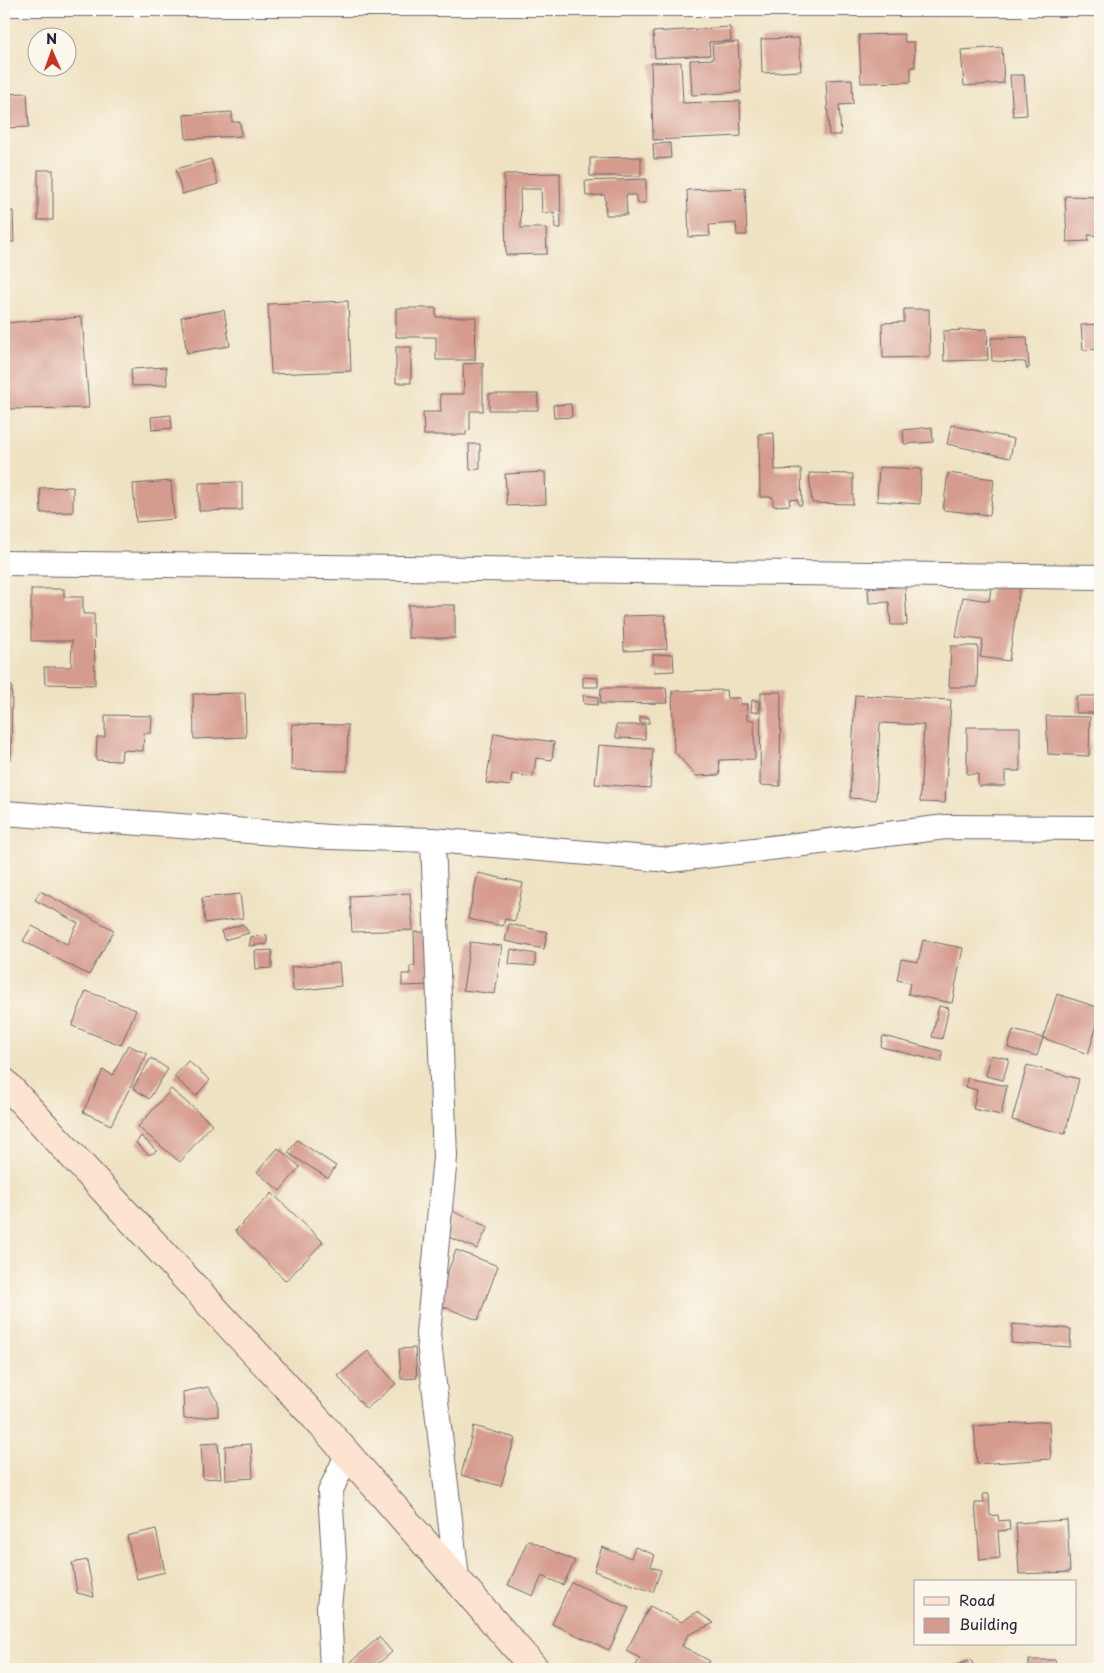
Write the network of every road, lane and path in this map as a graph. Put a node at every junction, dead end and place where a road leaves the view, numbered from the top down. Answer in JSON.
{"nodes":[{"id":1,"x":4,"y":4,"type":"edge"},
{"id":2,"x":1100,"y":4,"type":"edge"},
{"id":3,"x":4,"y":563,"type":"edge"},
{"id":4,"x":1100,"y":578,"type":"edge"},
{"id":5,"x":4,"y":813,"type":"edge"},
{"id":6,"x":1100,"y":828,"type":"edge"},
{"id":7,"x":433,"y":840,"type":"junction"},
{"id":8,"x":4,"y":1082,"type":"edge"},
{"id":9,"x":348,"y":1453,"type":"junction"},
{"id":10,"x":457,"y":1578,"type":"junction"},
{"id":11,"x":332,"y":1669,"type":"edge"},
{"id":12,"x":535,"y":1669,"type":"edge"}],
"edges":[{"from":1,"to":2,"type":"street"},
{"from":3,"to":4,"type":"street"},
{"from":5,"to":7,"type":"street"},
{"from":6,"to":7,"type":"street"},
{"from":7,"to":10,"type":"street"},
{"from":8,"to":9,"type":"main road"},
{"from":9,"to":10,"type":"main road"},
{"from":9,"to":11,"type":"street"},
{"from":10,"to":12,"type":"main road"}]}
